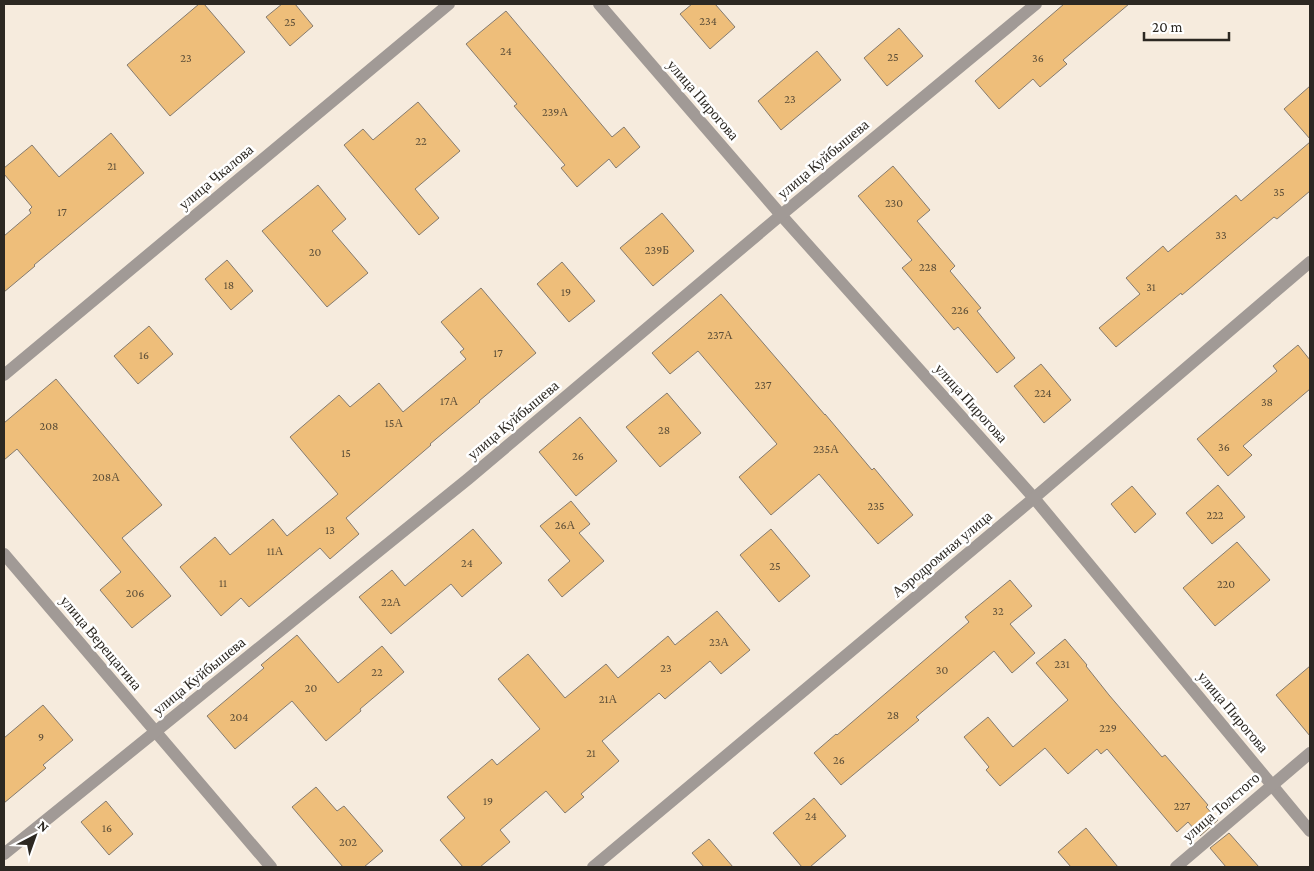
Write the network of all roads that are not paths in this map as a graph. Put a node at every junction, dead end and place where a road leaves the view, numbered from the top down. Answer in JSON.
{"nodes":[{"id":1,"x":449,"y":4,"type":"edge"},
{"id":2,"x":599,"y":4,"type":"edge"},
{"id":3,"x":1036,"y":4,"type":"edge"},
{"id":4,"x":781,"y":215,"type":"junction"},
{"id":5,"x":1310,"y":262,"type":"edge"},
{"id":6,"x":4,"y":375,"type":"edge"},
{"id":7,"x":1034,"y":498,"type":"junction"},
{"id":8,"x":4,"y":554,"type":"edge"},
{"id":9,"x":155,"y":732,"type":"junction"},
{"id":10,"x":1310,"y":753,"type":"edge"},
{"id":11,"x":1272,"y":785,"type":"junction"},
{"id":12,"x":1310,"y":831,"type":"edge"},
{"id":13,"x":4,"y":854,"type":"edge"},
{"id":14,"x":271,"y":867,"type":"edge"},
{"id":15,"x":592,"y":867,"type":"edge"},
{"id":16,"x":1176,"y":867,"type":"edge"}],
"edges":[{"from":1,"to":6,"type":"street","name":"улица Чкалова"},
{"from":2,"to":4,"type":"street","name":"улица Пирогова"},
{"from":3,"to":4,"type":"street","name":"улица Куйбышева"},
{"from":4,"to":7,"type":"street","name":"улица Пирогова"},
{"from":4,"to":9,"type":"street","name":"улица Куйбышева"},
{"from":5,"to":7,"type":"street","name":"Аэродромная улица"},
{"from":7,"to":11,"type":"street","name":"улица Пирогова"},
{"from":7,"to":15,"type":"street","name":"Аэродромная улица"},
{"from":8,"to":9,"type":"street","name":"улица Верещагина"},
{"from":9,"to":13,"type":"street","name":"улица Куйбышева"},
{"from":9,"to":14,"type":"street","name":"улица Верещагина"},
{"from":10,"to":11,"type":"street","name":"улица Толстого"},
{"from":11,"to":12,"type":"street","name":"улица Пирогова"},
{"from":11,"to":16,"type":"street","name":"улица Толстого"}]}
